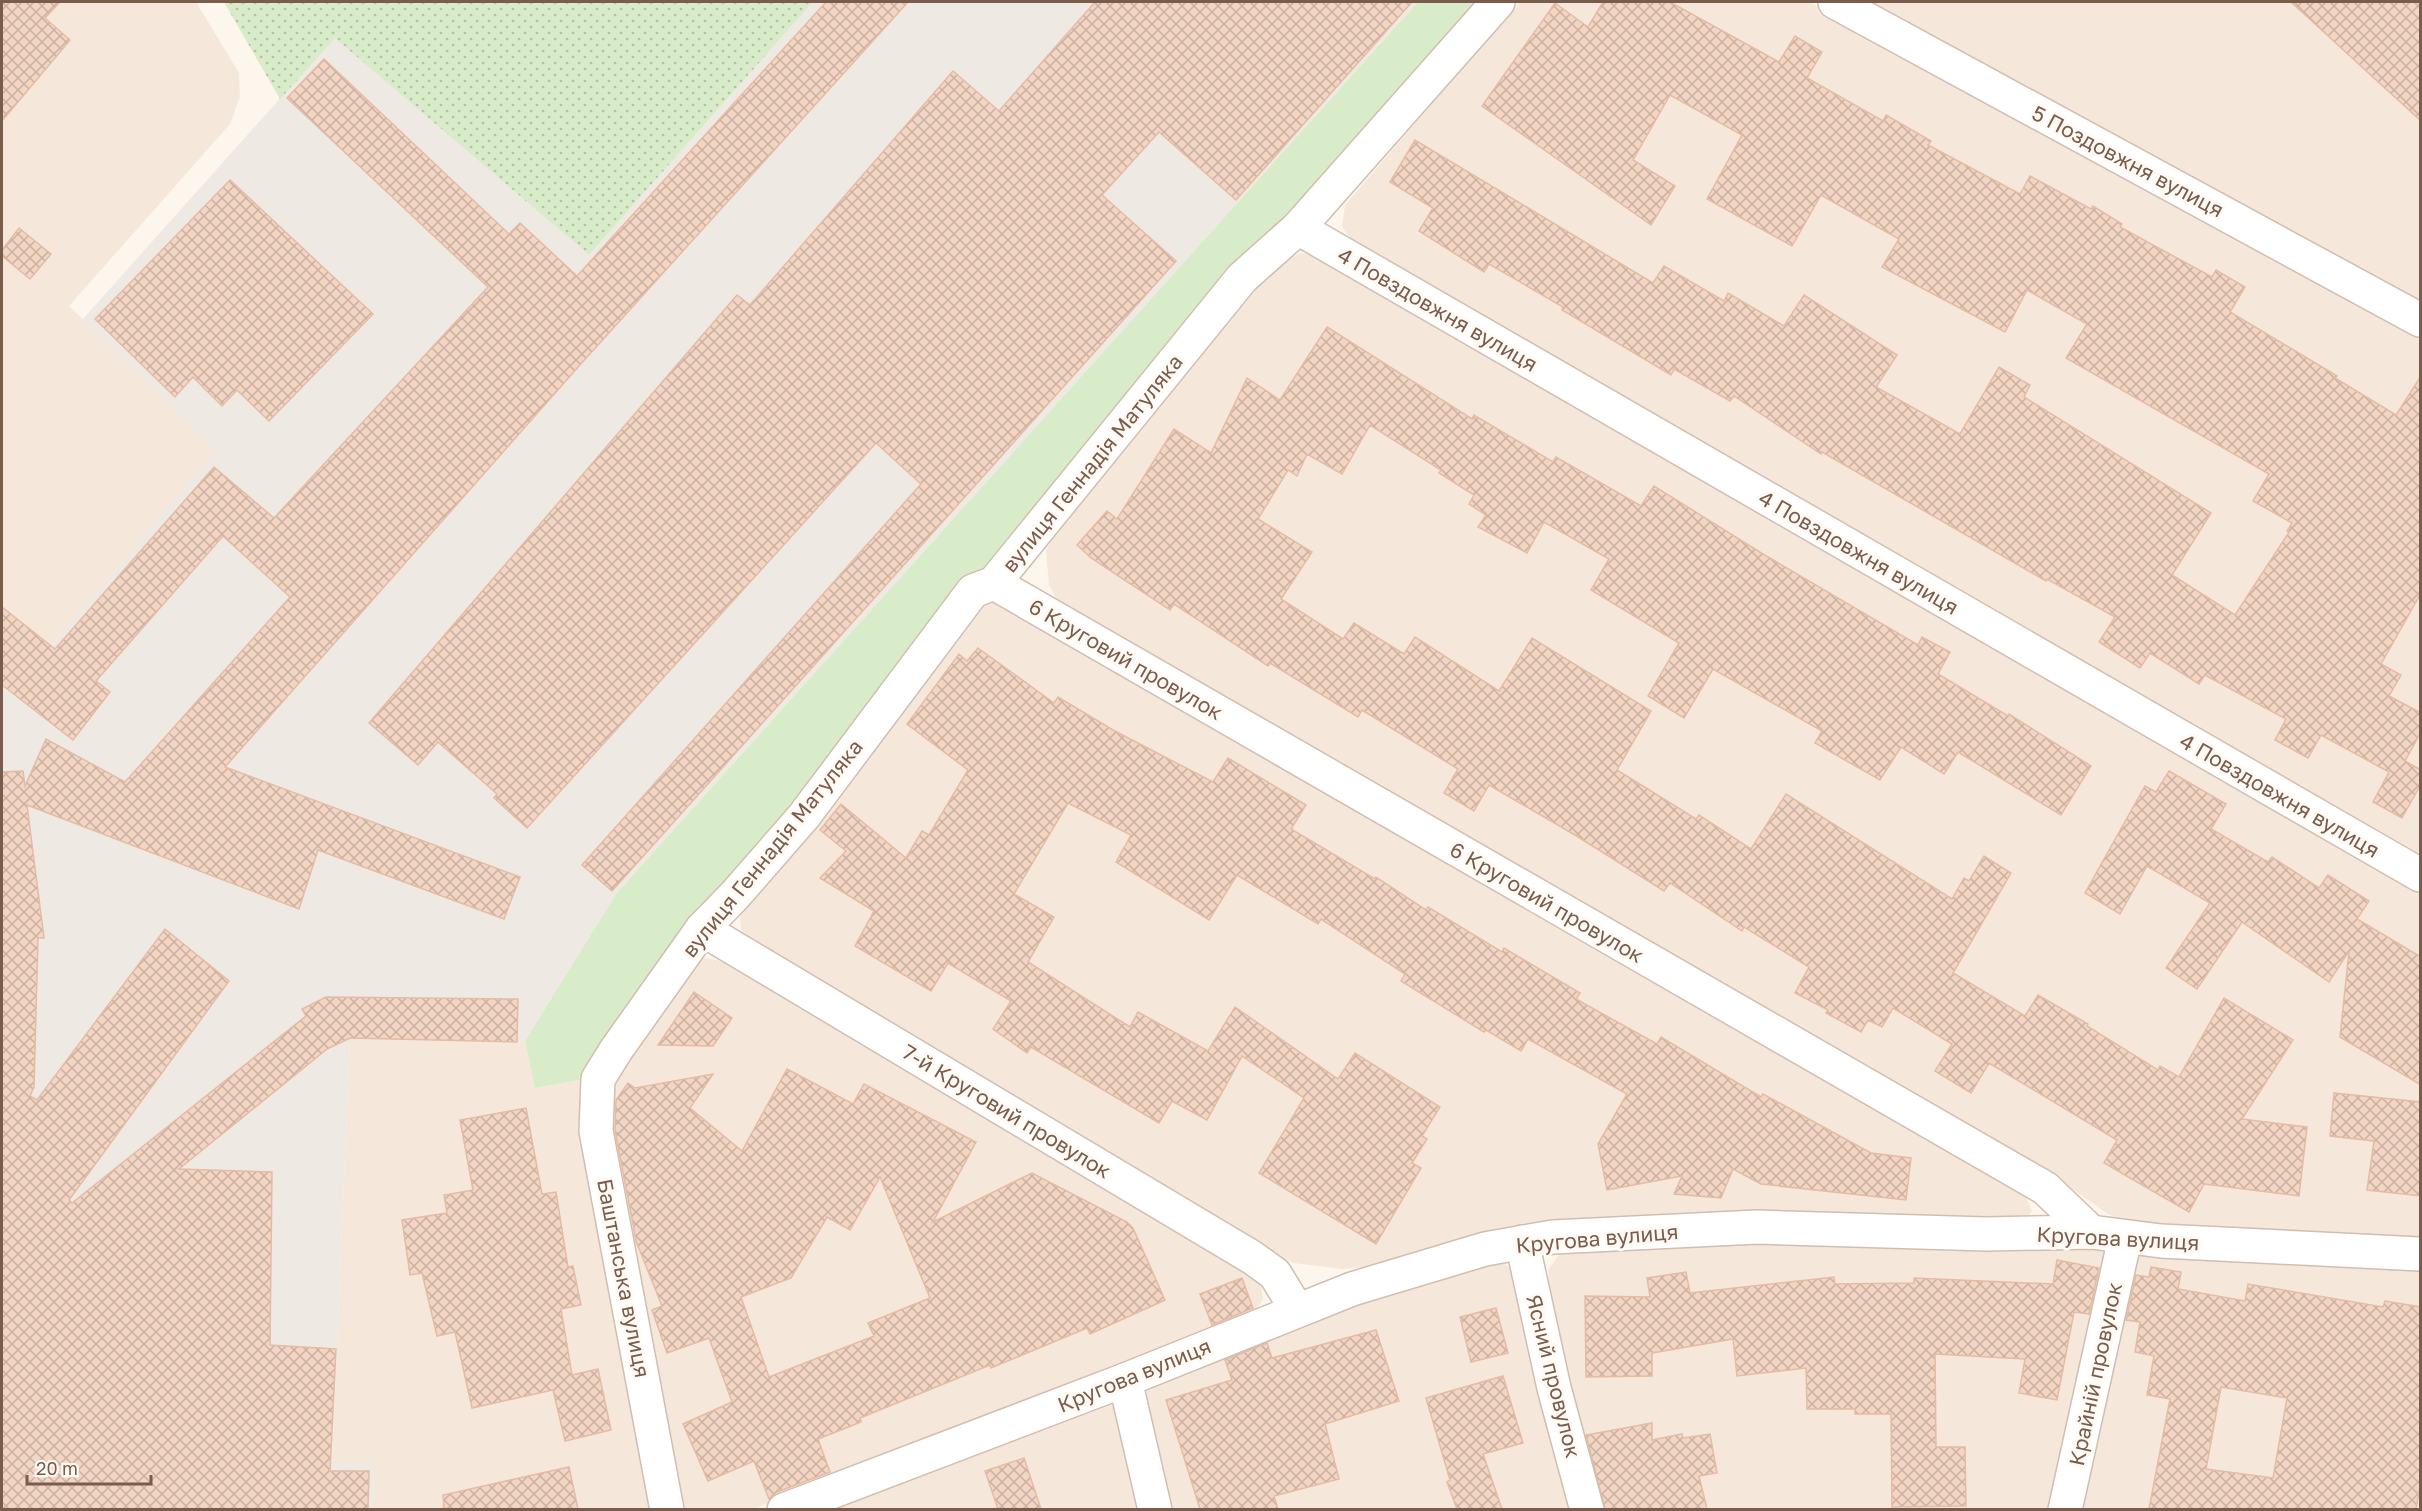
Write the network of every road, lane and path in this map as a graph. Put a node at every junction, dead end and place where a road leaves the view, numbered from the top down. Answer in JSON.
{"nodes":[{"id":1,"x":1498,"y":2,"type":"edge"},
{"id":2,"x":1835,"y":2,"type":"edge"},
{"id":3,"x":1298,"y":228,"type":"junction"},
{"id":4,"x":2421,"y":320,"type":"edge"},
{"id":5,"x":994,"y":583,"type":"junction"},
{"id":6,"x":2421,"y":875,"type":"edge"},
{"id":7,"x":702,"y":929,"type":"junction"},
{"id":8,"x":616,"y":1050,"type":"joint"},
{"id":9,"x":2091,"y":1232,"type":"junction"},
{"id":10,"x":2125,"y":1238,"type":"junction"},
{"id":11,"x":1522,"y":1242,"type":"junction"},
{"id":12,"x":2421,"y":1254,"type":"edge"},
{"id":13,"x":1297,"y":1310,"type":"junction"},
{"id":14,"x":1125,"y":1380,"type":"junction"},
{"id":15,"x":667,"y":1509,"type":"edge"},
{"id":16,"x":784,"y":1509,"type":"edge"},
{"id":17,"x":1155,"y":1509,"type":"edge"},
{"id":18,"x":1587,"y":1509,"type":"edge"},
{"id":19,"x":2065,"y":1509,"type":"edge"}],
"edges":[{"from":1,"to":3,"type":"street","name":"вулиця Геннадія Матуляка"},
{"from":2,"to":4,"type":"street","name":"5 Поздовжня вулиця"},
{"from":3,"to":5,"type":"street","name":"вулиця Геннадія Матуляка"},
{"from":3,"to":6,"type":"street","name":"4 Повздовжня вулиця"},
{"from":5,"to":7,"type":"street","name":"вулиця Геннадія Матуляка"},
{"from":5,"to":9,"type":"street","name":"6 Круговий провулок"},
{"from":7,"to":8,"type":"street","name":"вулиця Геннадія Матуляка"},
{"from":7,"to":13,"type":"street","name":"7-й Круговий провулок"},
{"from":8,"to":15,"type":"street","name":"Баштанська вулиця"},
{"from":9,"to":10,"type":"street","name":"Кругова вулиця"},
{"from":9,"to":11,"type":"street","name":"Кругова вулиця"},
{"from":10,"to":12,"type":"street","name":"Кругова вулиця"},
{"from":10,"to":19,"type":"street","name":"Крайній провулок"},
{"from":11,"to":13,"type":"street","name":"Кругова вулиця"},
{"from":11,"to":18,"type":"street","name":"Ясний провулок"},
{"from":13,"to":14,"type":"street","name":"Кругова вулиця"},
{"from":14,"to":16,"type":"street","name":"Кругова вулиця"},
{"from":14,"to":17,"type":"street"}]}
